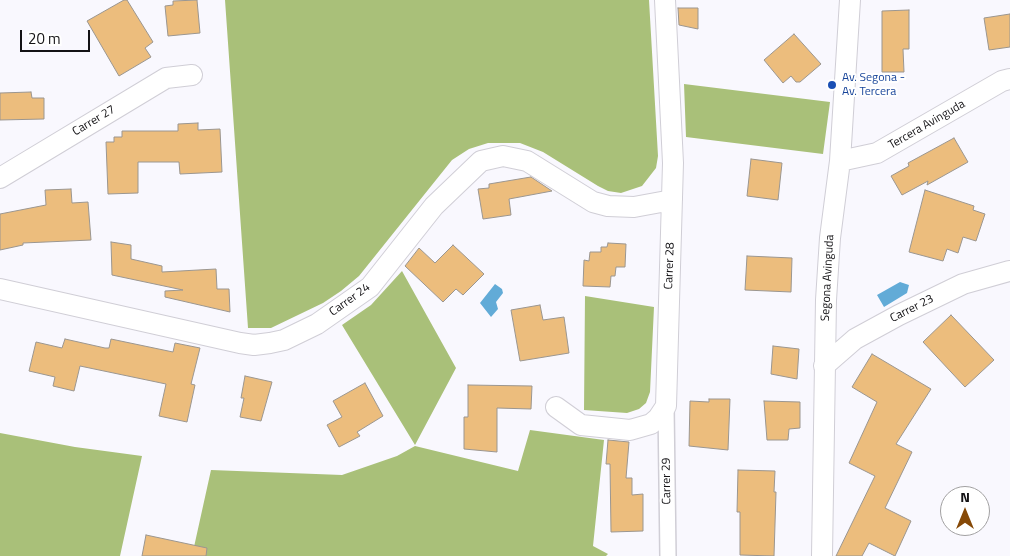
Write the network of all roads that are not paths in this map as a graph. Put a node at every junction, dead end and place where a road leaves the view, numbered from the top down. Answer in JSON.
{"nodes":[{"id":1,"x":665,"y":0,"type":"edge"},
{"id":2,"x":850,"y":0,"type":"edge"},
{"id":3,"x":192,"y":75,"type":"dead end"},
{"id":4,"x":1010,"y":79,"type":"edge"},
{"id":5,"x":840,"y":161,"type":"junction"},
{"id":6,"x":0,"y":178,"type":"edge"},
{"id":7,"x":672,"y":200,"type":"junction"},
{"id":8,"x":1009,"y":271,"type":"edge"},
{"id":9,"x":0,"y":289,"type":"edge"},
{"id":10,"x":824,"y":366,"type":"junction"},
{"id":11,"x":666,"y":406,"type":"junction"},
{"id":12,"x":556,"y":407,"type":"dead end"},
{"id":13,"x":668,"y":556,"type":"edge"},
{"id":14,"x":822,"y":556,"type":"edge"}],
"edges":[{"from":1,"to":7,"type":"street","name":"Carrer 28"},
{"from":2,"to":5,"type":"street","name":"Segona Avinguda"},
{"from":3,"to":6,"type":"street","name":"Carrer 27"},
{"from":4,"to":5,"type":"street","name":"Tercera Avinguda"},
{"from":5,"to":10,"type":"street","name":"Segona Avinguda"},
{"from":7,"to":9,"type":"street","name":"Carrer 24"},
{"from":7,"to":11,"type":"street","name":"Carrer 28"},
{"from":8,"to":10,"type":"street","name":"Carrer 23"},
{"from":10,"to":14,"type":"street","name":"Segona Avinguda"},
{"from":11,"to":12,"type":"street"},
{"from":11,"to":13,"type":"street","name":"Carrer 29"}]}
